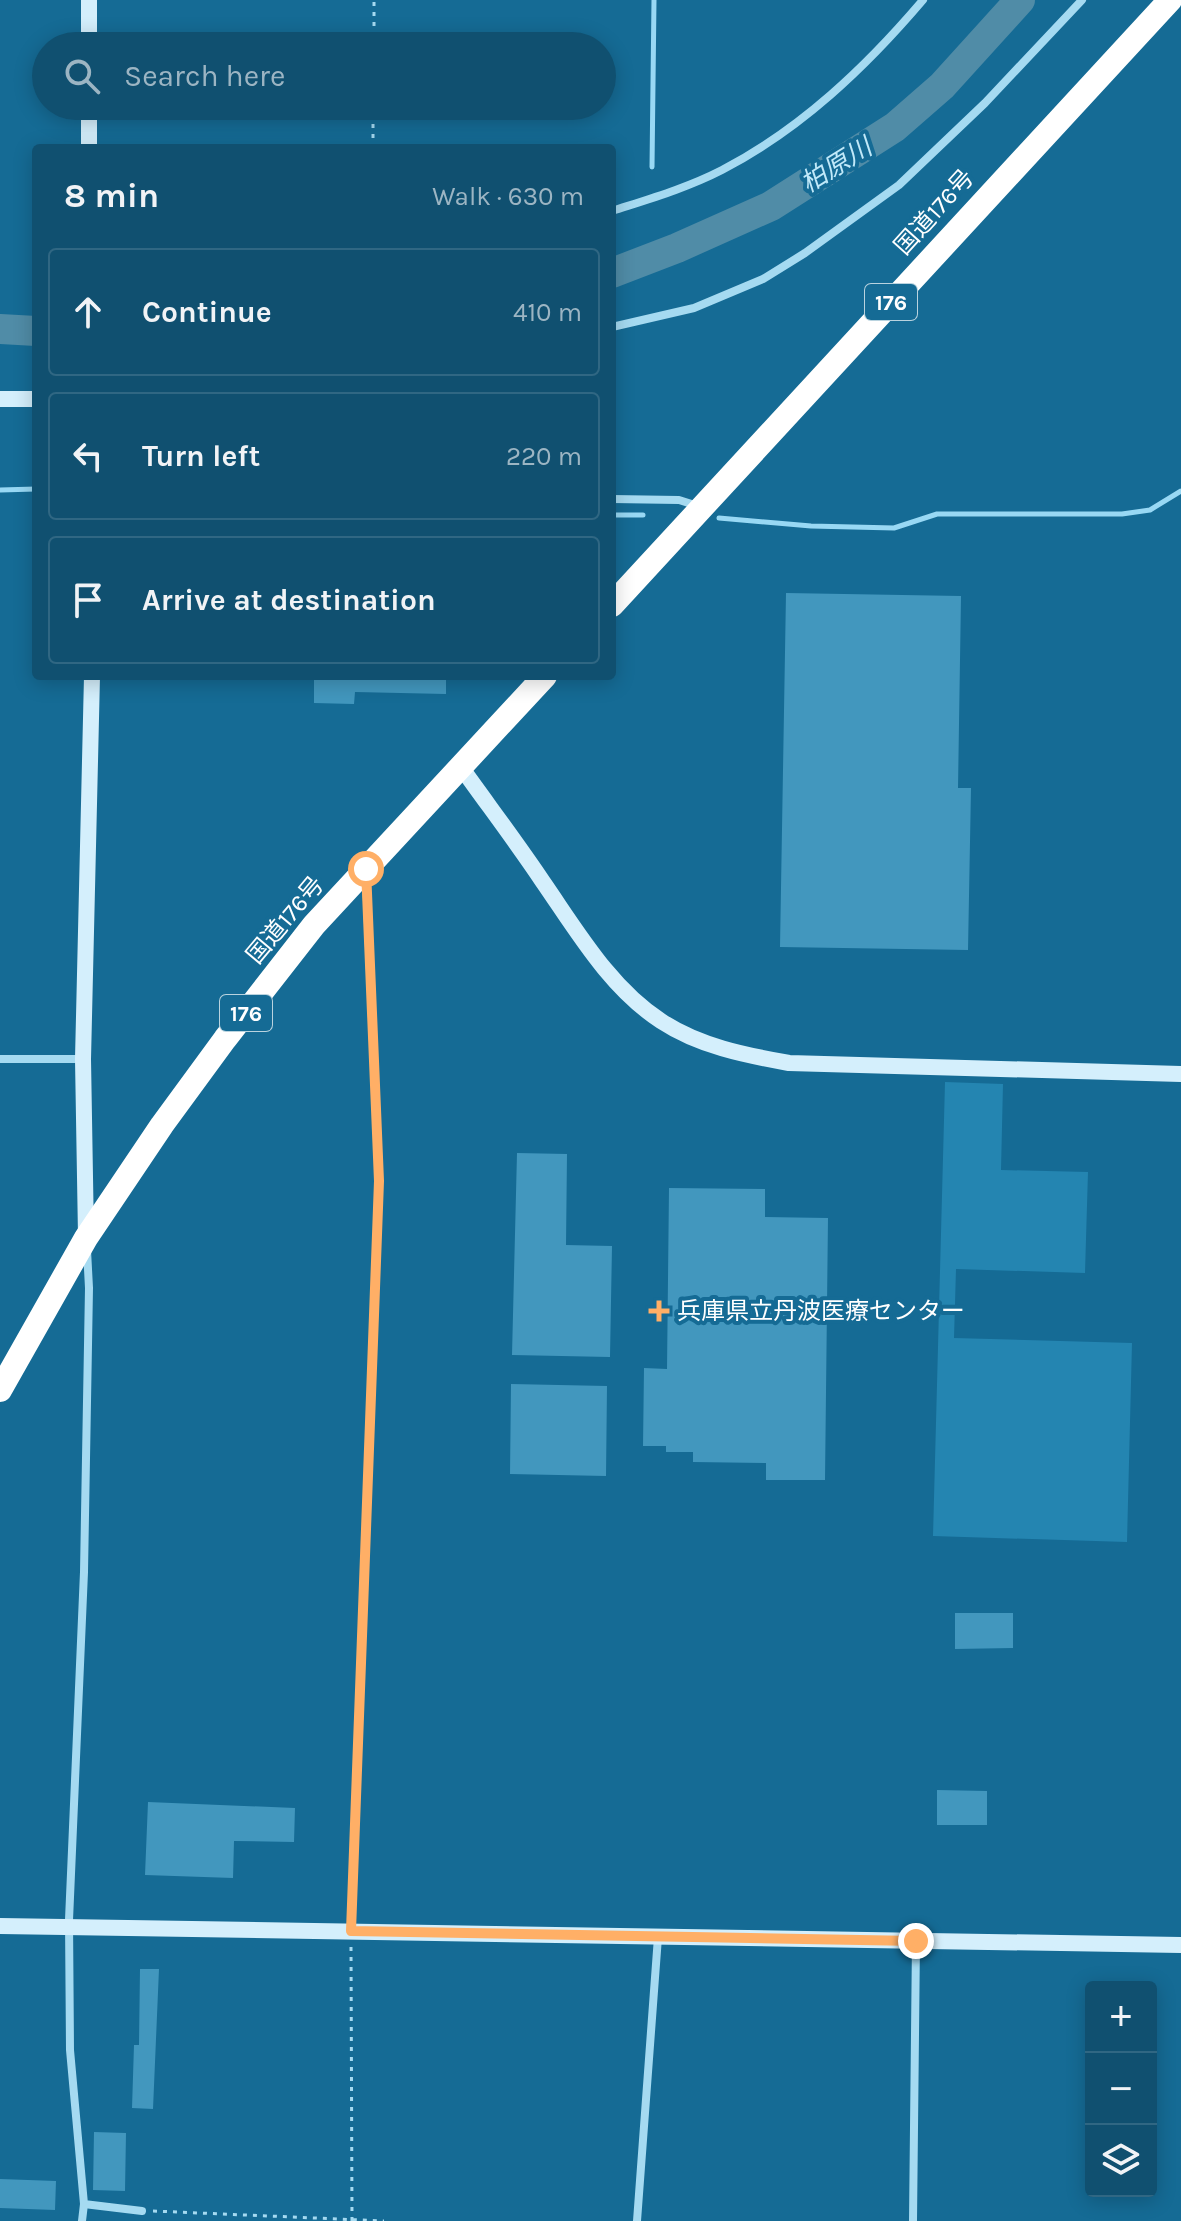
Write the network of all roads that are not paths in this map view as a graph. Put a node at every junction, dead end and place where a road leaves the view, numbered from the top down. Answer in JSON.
{"nodes":[{"id":1,"x":89,"y":0,"type":"edge"},
{"id":2,"x":923,"y":0,"type":"edge"},
{"id":3,"x":1082,"y":0,"type":"edge"},
{"id":4,"x":1170,"y":0,"type":"edge"},
{"id":5,"x":89,"y":32,"type":"edge"},
{"id":6,"x":89,"y":120,"type":"edge"},
{"id":7,"x":89,"y":144,"type":"edge"},
{"id":8,"x":616,"y":210,"type":"edge"},
{"id":9,"x":616,"y":326,"type":"edge"},
{"id":10,"x":0,"y":399,"type":"edge"},
{"id":11,"x":32,"y":399,"type":"edge"},
{"id":12,"x":616,"y":499,"type":"edge"},
{"id":13,"x":702,"y":508,"type":"junction"},
{"id":14,"x":616,"y":601,"type":"edge"},
{"id":15,"x":92,"y":680,"type":"edge"},
{"id":16,"x":541,"y":680,"type":"edge"},
{"id":17,"x":461,"y":767,"type":"junction"},
{"id":18,"x":366,"y":869,"type":"junction"},
{"id":19,"x":0,"y":1059,"type":"edge"},
{"id":20,"x":83,"y":1059,"type":"junction"},
{"id":21,"x":1181,"y":1074,"type":"edge"},
{"id":22,"x":86,"y":1238,"type":"junction"},
{"id":23,"x":0,"y":1390,"type":"edge"},
{"id":24,"x":0,"y":1926,"type":"edge"},
{"id":25,"x":70,"y":1927,"type":"junction"},
{"id":26,"x":351,"y":1931,"type":"junction"},
{"id":27,"x":658,"y":1936,"type":"junction"},
{"id":28,"x":916,"y":1941,"type":"junction"},
{"id":29,"x":1181,"y":1945,"type":"edge"},
{"id":30,"x":84,"y":2204,"type":"junction"},
{"id":31,"x":142,"y":2211,"type":"road end"},
{"id":32,"x":82,"y":2221,"type":"edge"},
{"id":33,"x":637,"y":2221,"type":"edge"},
{"id":34,"x":913,"y":2221,"type":"edge"}],
"edges":[{"from":1,"to":5,"type":"street"},
{"from":2,"to":8,"type":"street"},
{"from":3,"to":9,"type":"street"},
{"from":4,"to":13,"type":"highway","name":"国道176号","number":"176"},
{"from":6,"to":7,"type":"street"},
{"from":10,"to":11,"type":"street"},
{"from":12,"to":13,"type":"street"},
{"from":13,"to":14,"type":"highway","name":"国道176号","number":"176"},
{"from":15,"to":20,"type":"street"},
{"from":16,"to":17,"type":"highway","name":"国道176号","number":"176"},
{"from":17,"to":18,"type":"highway","name":"国道176号","number":"176"},
{"from":17,"to":21,"type":"street"},
{"from":18,"to":22,"type":"highway","name":"国道176号","number":"176"},
{"from":18,"to":26,"type":"street"},
{"from":19,"to":20,"type":"street"},
{"from":20,"to":22,"type":"street"},
{"from":22,"to":23,"type":"highway","name":"国道176号","number":"176"},
{"from":22,"to":25,"type":"street"},
{"from":24,"to":25,"type":"street"},
{"from":25,"to":26,"type":"street"},
{"from":25,"to":30,"type":"street"},
{"from":26,"to":27,"type":"street"},
{"from":27,"to":28,"type":"street"},
{"from":27,"to":33,"type":"street"},
{"from":28,"to":29,"type":"street"},
{"from":28,"to":34,"type":"street"},
{"from":30,"to":31,"type":"street"},
{"from":30,"to":32,"type":"street"}]}
